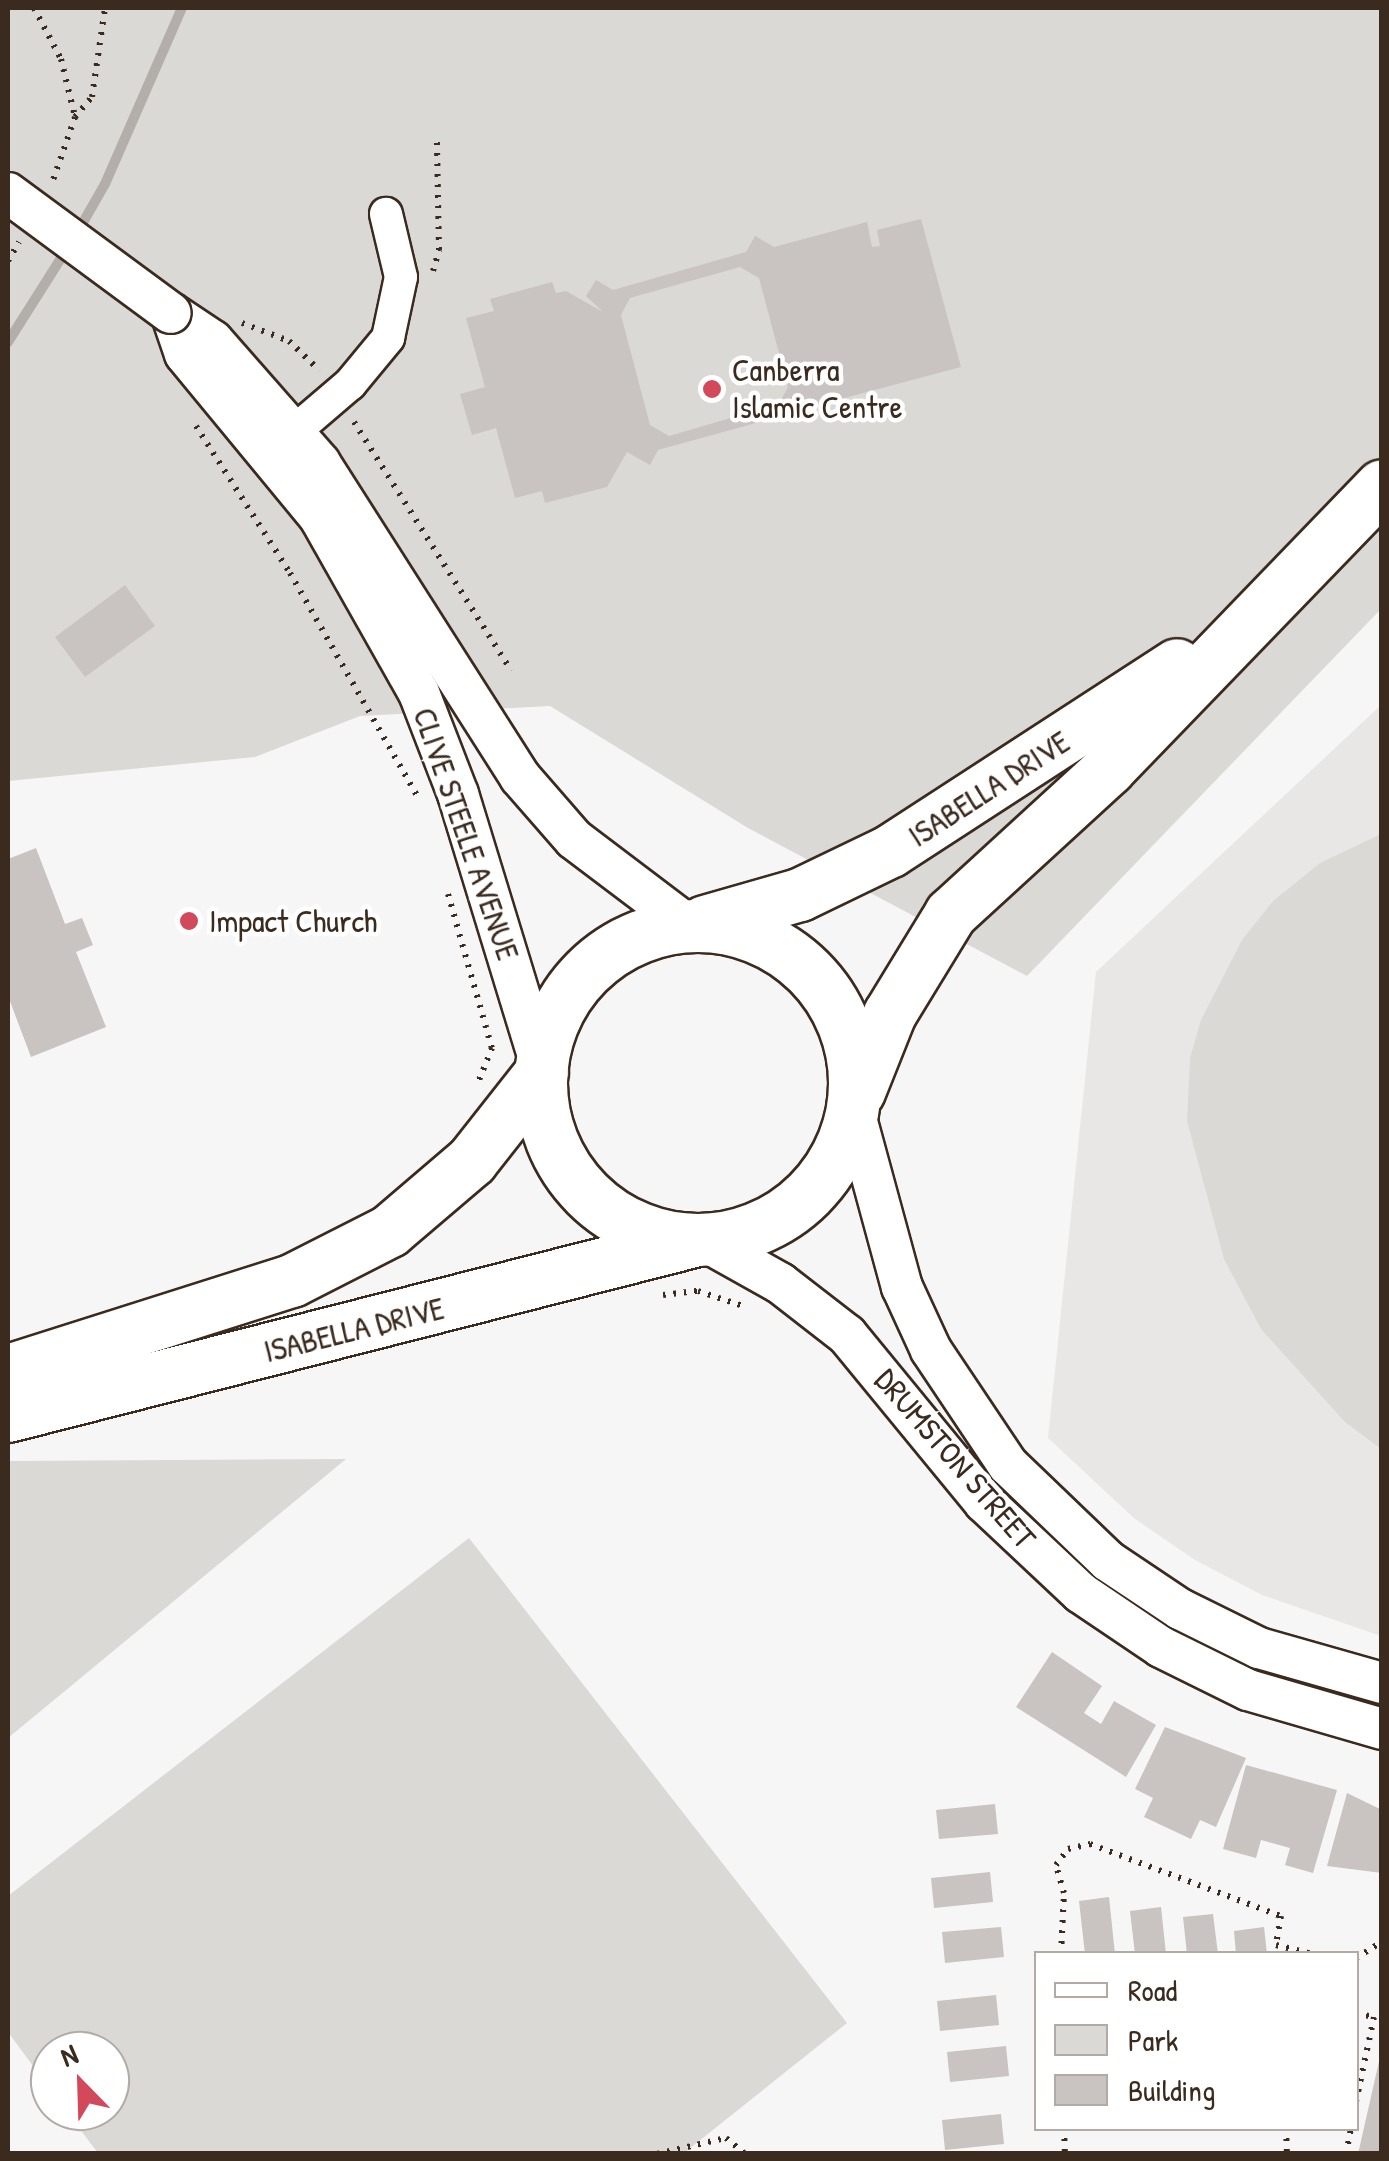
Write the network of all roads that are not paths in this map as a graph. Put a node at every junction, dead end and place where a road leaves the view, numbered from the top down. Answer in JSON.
{"nodes":[{"id":1,"x":26,"y":194,"type":"edge"},
{"id":2,"x":386,"y":214,"type":"dead end"},
{"id":3,"x":283,"y":442,"type":"junction"},
{"id":4,"x":1382,"y":486,"type":"edge"},
{"id":5,"x":332,"y":510,"type":"junction"},
{"id":6,"x":1262,"y":608,"type":"junction"},
{"id":7,"x":691,"y":926,"type":"junction"},
{"id":8,"x":542,"y":1070,"type":"junction"},
{"id":9,"x":854,"y":1105,"type":"junction"},
{"id":10,"x":702,"y":1240,"type":"junction"},
{"id":11,"x":8,"y":1371,"type":"edge"},
{"id":12,"x":8,"y":1416,"type":"edge"},
{"id":13,"x":1382,"y":1683,"type":"edge"},
{"id":14,"x":1382,"y":1729,"type":"edge"}],
"edges":[{"from":1,"to":3,"type":"street","name":"CLIVE STEELE AVENUE","bridge":true},
{"from":2,"to":3,"type":"street"},
{"from":3,"to":5,"type":"street","name":"CLIVE STEELE AVENUE"},
{"from":4,"to":6,"type":"main road","name":"ISABELLA DRIVE"},
{"from":5,"to":7,"type":"street","name":"CLIVE STEELE AVENUE"},
{"from":5,"to":8,"type":"street","name":"CLIVE STEELE AVENUE"},
{"from":6,"to":7,"type":"main road","name":"ISABELLA DRIVE"},
{"from":6,"to":9,"type":"main road","name":"ISABELLA DRIVE"},
{"from":7,"to":8,"type":"main road"},
{"from":7,"to":9,"type":"main road"},
{"from":8,"to":10,"type":"main road"},
{"from":8,"to":11,"type":"main road","name":"ISABELLA DRIVE"},
{"from":9,"to":10,"type":"main road"},
{"from":9,"to":13,"type":"street","name":"DRUMSTON STREET"},
{"from":10,"to":12,"type":"main road","name":"ISABELLA DRIVE"},
{"from":10,"to":14,"type":"street","name":"DRUMSTON STREET"}]}
